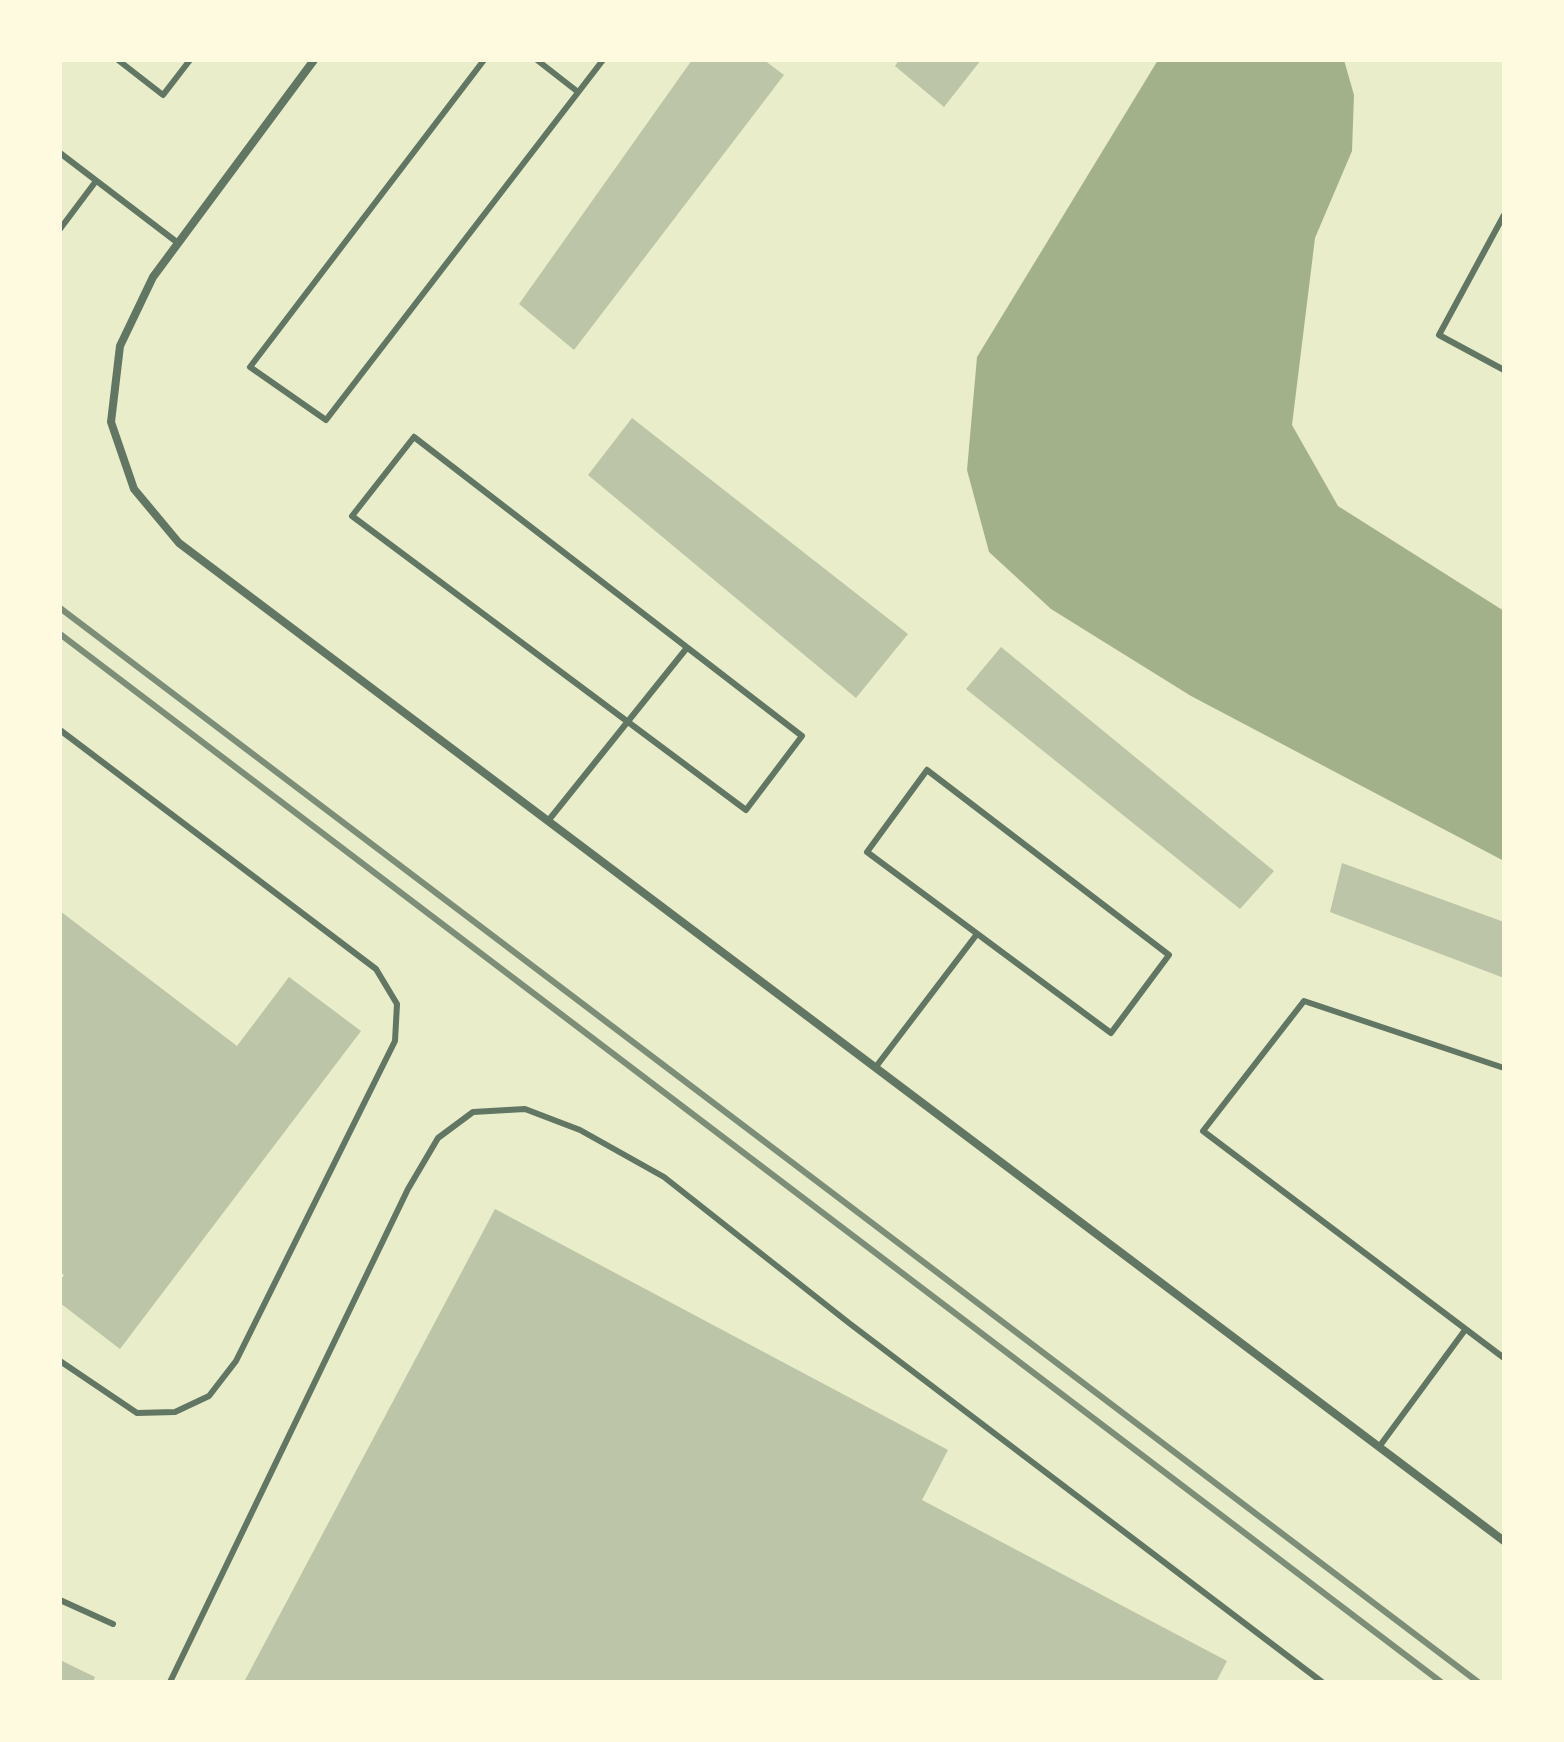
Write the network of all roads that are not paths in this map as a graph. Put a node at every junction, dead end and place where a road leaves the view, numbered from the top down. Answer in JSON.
{"nodes":[{"id":1,"x":118,"y":60,"type":"edge"},
{"id":2,"x":190,"y":60,"type":"edge"},
{"id":3,"x":314,"y":60,"type":"edge"},
{"id":4,"x":484,"y":60,"type":"edge"},
{"id":5,"x":537,"y":60,"type":"edge"},
{"id":6,"x":603,"y":60,"type":"edge"},
{"id":7,"x":578,"y":92,"type":"junction"},
{"id":8,"x":60,"y":153,"type":"edge"},
{"id":9,"x":96,"y":181,"type":"junction"},
{"id":10,"x":1504,"y":215,"type":"edge"},
{"id":11,"x":60,"y":229,"type":"edge"},
{"id":12,"x":178,"y":243,"type":"junction"},
{"id":13,"x":1504,"y":370,"type":"edge"},
{"id":14,"x":686,"y":649,"type":"junction"},
{"id":15,"x":627,"y":722,"type":"junction"},
{"id":16,"x":60,"y":730,"type":"edge"},
{"id":17,"x":548,"y":821,"type":"junction"},
{"id":18,"x":977,"y":934,"type":"junction"},
{"id":19,"x":875,"y":1068,"type":"junction"},
{"id":20,"x":1504,"y":1068,"type":"edge"},
{"id":21,"x":1465,"y":1330,"type":"junction"},
{"id":22,"x":1504,"y":1358,"type":"edge"},
{"id":23,"x":60,"y":1361,"type":"edge"},
{"id":24,"x":1379,"y":1447,"type":"junction"},
{"id":25,"x":1504,"y":1541,"type":"edge"},
{"id":26,"x":60,"y":1600,"type":"edge"},
{"id":27,"x":113,"y":1624,"type":"dead end"},
{"id":28,"x":170,"y":1682,"type":"edge"},
{"id":29,"x":1322,"y":1682,"type":"edge"}],
"edges":[{"from":1,"to":2,"type":"lane"},
{"from":3,"to":12,"type":"street"},
{"from":4,"to":7,"type":"lane"},
{"from":5,"to":7,"type":"lane"},
{"from":6,"to":7,"type":"lane"},
{"from":8,"to":9,"type":"lane"},
{"from":9,"to":11,"type":"lane"},
{"from":9,"to":12,"type":"lane"},
{"from":10,"to":13,"type":"lane"},
{"from":12,"to":17,"type":"street"},
{"from":14,"to":15,"type":"lane"},
{"from":14,"to":15,"type":"lane"},
{"from":14,"to":15,"type":"lane"},
{"from":15,"to":17,"type":"lane"},
{"from":16,"to":23,"type":"lane"},
{"from":17,"to":19,"type":"street"},
{"from":18,"to":18,"type":"lane"},
{"from":18,"to":19,"type":"lane"},
{"from":19,"to":24,"type":"street"},
{"from":20,"to":21,"type":"lane"},
{"from":21,"to":22,"type":"lane"},
{"from":21,"to":24,"type":"lane"},
{"from":24,"to":25,"type":"street"},
{"from":26,"to":27,"type":"lane"},
{"from":28,"to":29,"type":"lane"}]}
